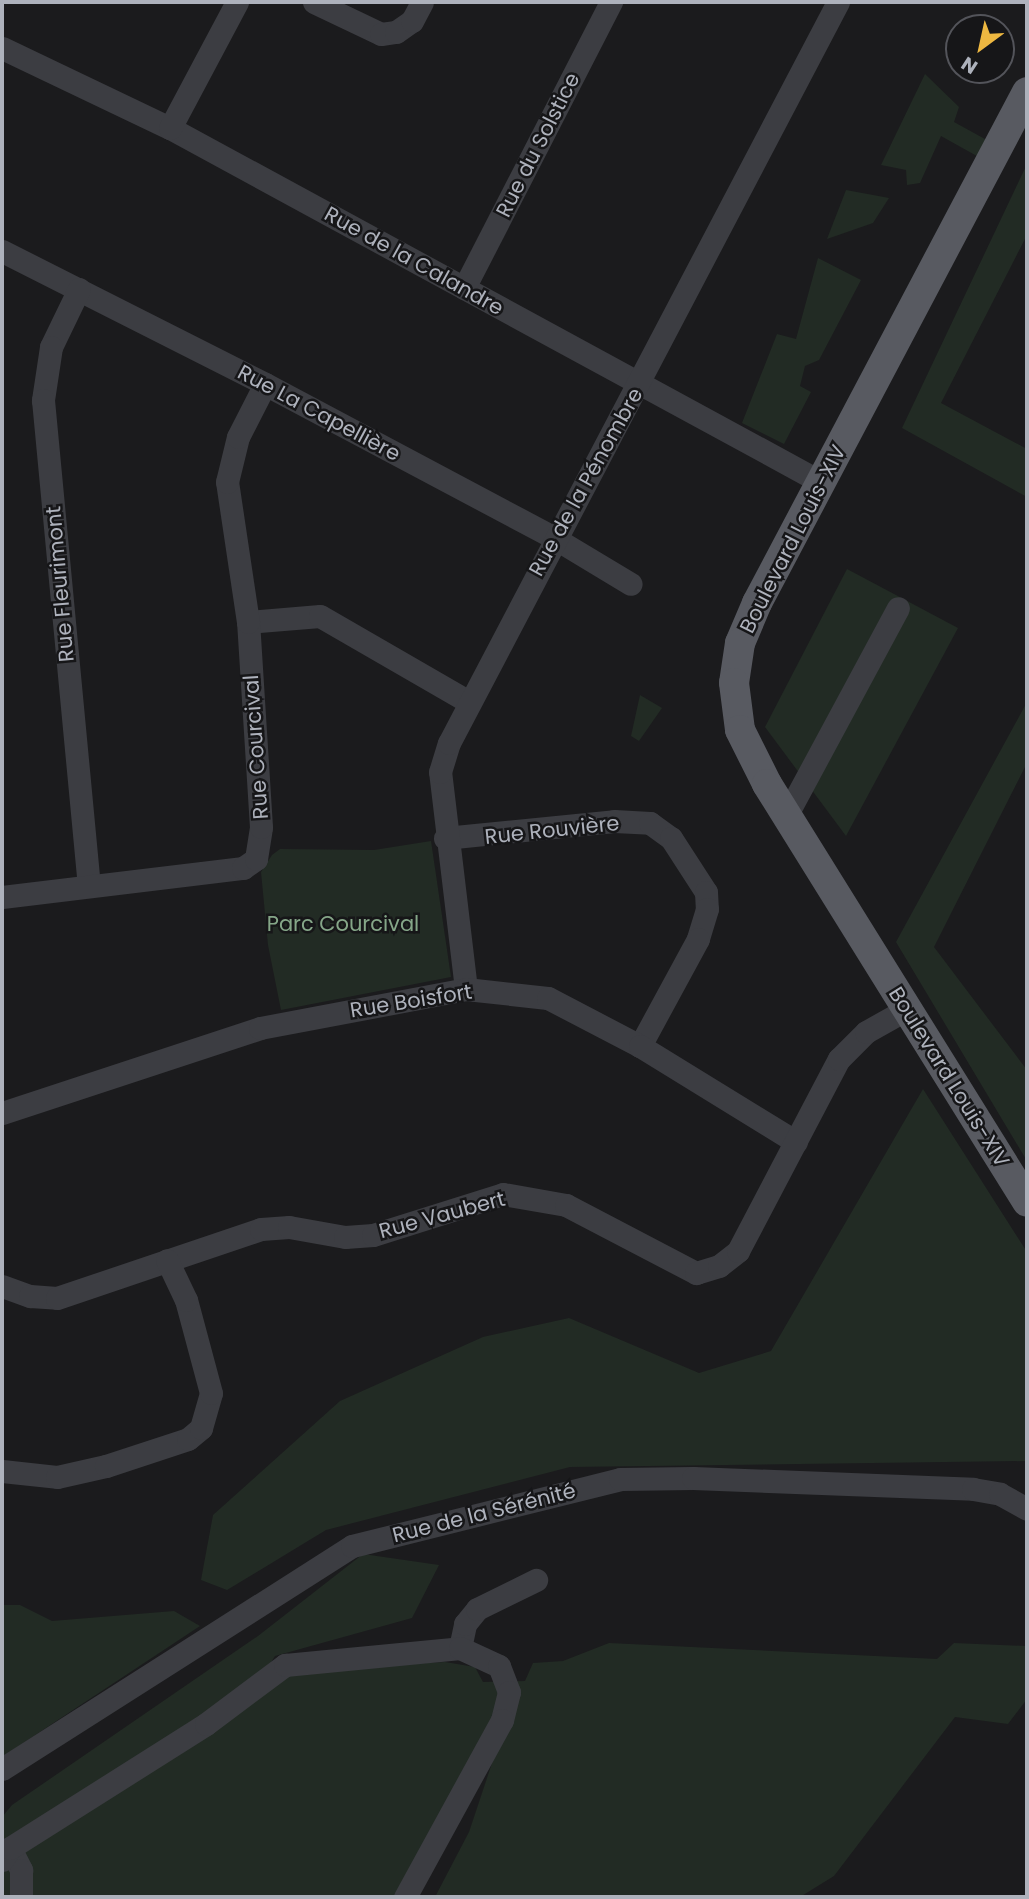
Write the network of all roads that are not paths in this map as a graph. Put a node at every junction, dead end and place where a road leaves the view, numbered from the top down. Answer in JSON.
{"nodes":[{"id":1,"x":237,"y":2,"type":"edge"},
{"id":2,"x":314,"y":2,"type":"edge"},
{"id":3,"x":422,"y":2,"type":"edge"},
{"id":4,"x":611,"y":2,"type":"edge"},
{"id":5,"x":838,"y":2,"type":"edge"},
{"id":6,"x":2,"y":48,"type":"edge"},
{"id":7,"x":1027,"y":92,"type":"edge"},
{"id":8,"x":170,"y":128,"type":"junction"},
{"id":9,"x":2,"y":251,"type":"edge"},
{"id":10,"x":464,"y":288,"type":"junction"},
{"id":11,"x":79,"y":289,"type":"junction"},
{"id":12,"x":265,"y":384,"type":"junction"},
{"id":13,"x":638,"y":387,"type":"junction"},
{"id":14,"x":821,"y":482,"type":"junction"},
{"id":15,"x":556,"y":539,"type":"junction"},
{"id":16,"x":631,"y":584,"type":"dead end"},
{"id":17,"x":898,"y":608,"type":"dead end"},
{"id":18,"x":247,"y":622,"type":"junction"},
{"id":19,"x":469,"y":702,"type":"junction"},
{"id":20,"x":786,"y":816,"type":"junction"},
{"id":21,"x":445,"y":838,"type":"junction"},
{"id":22,"x":89,"y":886,"type":"junction"},
{"id":23,"x":2,"y":897,"type":"edge"},
{"id":24,"x":466,"y":989,"type":"junction"},
{"id":25,"x":907,"y":1009,"type":"junction"},
{"id":26,"x":640,"y":1046,"type":"junction"},
{"id":27,"x":2,"y":1113,"type":"edge"},
{"id":28,"x":796,"y":1142,"type":"junction"},
{"id":29,"x":1027,"y":1202,"type":"edge"},
{"id":30,"x":167,"y":1260,"type":"junction"},
{"id":31,"x":2,"y":1286,"type":"edge"},
{"id":32,"x":2,"y":1471,"type":"edge"},
{"id":33,"x":1027,"y":1509,"type":"edge"},
{"id":34,"x":536,"y":1580,"type":"dead end"},
{"id":35,"x":460,"y":1648,"type":"junction"},
{"id":36,"x":2,"y":1769,"type":"edge"},
{"id":37,"x":6,"y":1854,"type":"edge"},
{"id":38,"x":21,"y":1897,"type":"edge"},
{"id":39,"x":405,"y":1897,"type":"edge"}],
"edges":[{"from":1,"to":8,"type":"street"},
{"from":2,"to":3,"type":"street"},
{"from":4,"to":10,"type":"street","name":"Rue du Solstice"},
{"from":5,"to":13,"type":"street","name":"Rue de la Pénombre"},
{"from":6,"to":8,"type":"street","name":"Rue de la Calandre"},
{"from":7,"to":14,"type":"main road","name":"Boulevard Louis-XIV"},
{"from":8,"to":10,"type":"street","name":"Rue de la Calandre"},
{"from":9,"to":11,"type":"street","name":"Rue La Capellière"},
{"from":10,"to":13,"type":"street","name":"Rue de la Calandre"},
{"from":11,"to":12,"type":"street","name":"Rue La Capellière"},
{"from":11,"to":22,"type":"street","name":"Rue Fleurimont"},
{"from":12,"to":15,"type":"street","name":"Rue La Capellière"},
{"from":12,"to":18,"type":"street","name":"Rue Courcival"},
{"from":13,"to":14,"type":"street","name":"Rue de la Calandre"},
{"from":13,"to":15,"type":"street","name":"Rue de la Pénombre"},
{"from":14,"to":20,"type":"main road","name":"Boulevard Louis-XIV"},
{"from":15,"to":16,"type":"street","name":"Rue La Capellière"},
{"from":15,"to":19,"type":"street","name":"Rue de la Pénombre"},
{"from":17,"to":20,"type":"street"},
{"from":18,"to":19,"type":"street"},
{"from":18,"to":22,"type":"street","name":"Rue Courcival"},
{"from":19,"to":21,"type":"street","name":"Rue de la Pénombre"},
{"from":20,"to":25,"type":"main road","name":"Boulevard Louis-XIV"},
{"from":21,"to":24,"type":"street","name":"Rue de la Pénombre"},
{"from":21,"to":26,"type":"street","name":"Rue Rouvière"},
{"from":22,"to":23,"type":"street","name":"Rue Courcival"},
{"from":24,"to":26,"type":"street","name":"Rue Boisfort"},
{"from":24,"to":27,"type":"street","name":"Rue Boisfort"},
{"from":25,"to":28,"type":"street","name":"Rue Vaubert"},
{"from":25,"to":29,"type":"main road","name":"Boulevard Louis-XIV"},
{"from":26,"to":28,"type":"street","name":"Rue Boisfort"},
{"from":28,"to":30,"type":"street","name":"Rue Vaubert"},
{"from":30,"to":31,"type":"street","name":"Rue Vaubert"},
{"from":30,"to":32,"type":"street"},
{"from":33,"to":36,"type":"street","name":"Rue de la Sérénité"},
{"from":34,"to":35,"type":"street"},
{"from":35,"to":37,"type":"street"},
{"from":35,"to":39,"type":"street"},
{"from":37,"to":38,"type":"street"}]}
